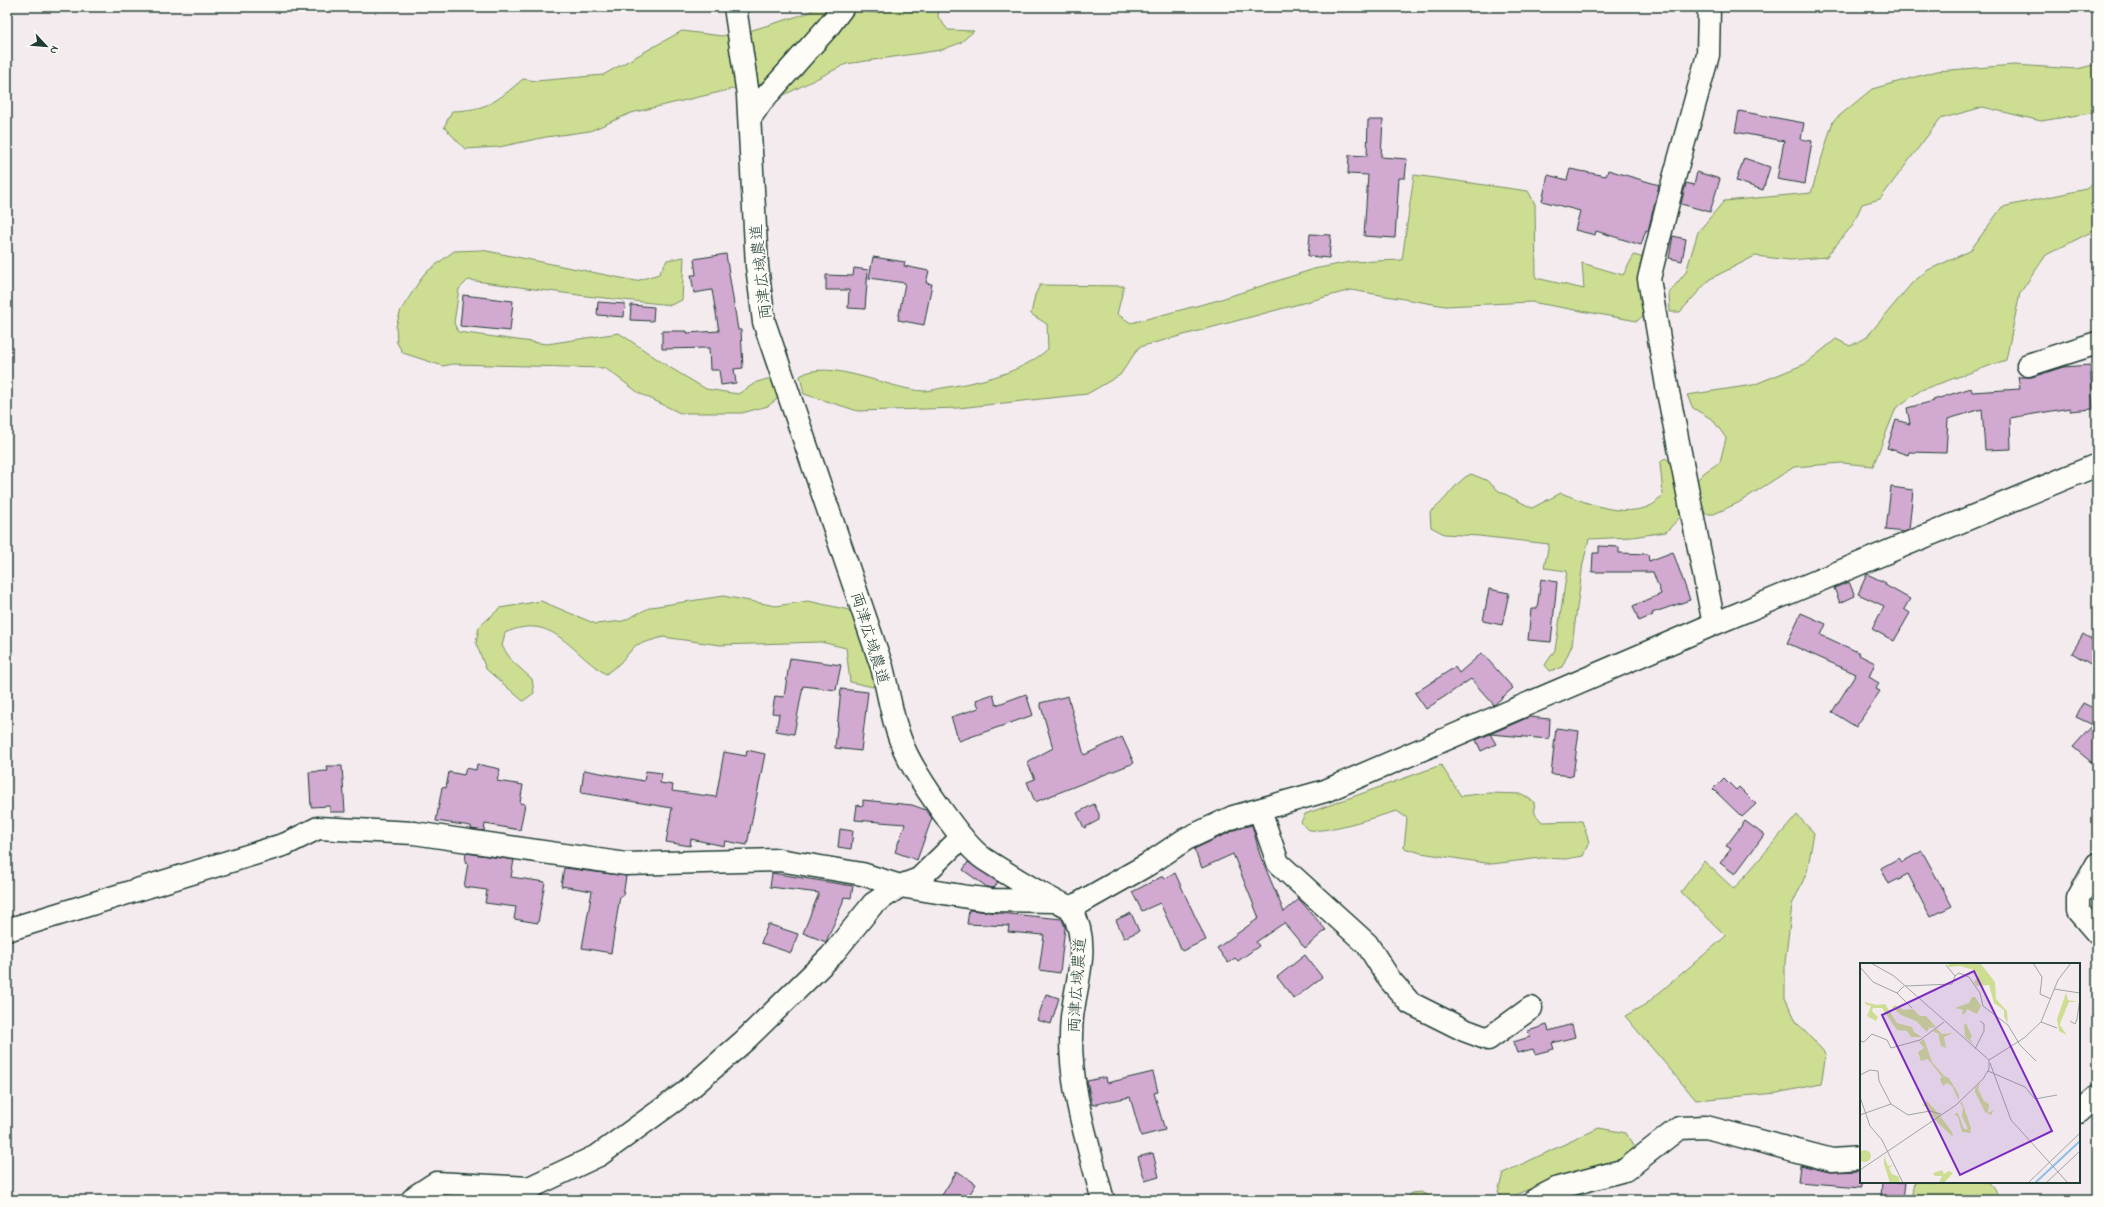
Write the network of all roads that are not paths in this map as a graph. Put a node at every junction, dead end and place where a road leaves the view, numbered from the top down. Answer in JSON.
{"nodes":[{"id":1,"x":735,"y":7,"type":"edge"},
{"id":2,"x":842,"y":7,"type":"edge"},
{"id":3,"x":1709,"y":7,"type":"edge"},
{"id":4,"x":750,"y":118,"type":"junction"},
{"id":5,"x":2097,"y":343,"type":"edge"},
{"id":6,"x":2028,"y":365,"type":"dead end"},
{"id":7,"x":2097,"y":465,"type":"edge"},
{"id":8,"x":1714,"y":624,"type":"junction"},
{"id":9,"x":1260,"y":811,"type":"junction"},
{"id":10,"x":962,"y":837,"type":"junction"},
{"id":11,"x":2097,"y":864,"type":"edge"},
{"id":12,"x":900,"y":886,"type":"junction"},
{"id":13,"x":1062,"y":904,"type":"junction"},
{"id":14,"x":7,"y":930,"type":"edge"},
{"id":15,"x":2097,"y":933,"type":"edge"},
{"id":16,"x":1531,"y":1008,"type":"dead end"},
{"id":17,"x":2097,"y":1096,"type":"edge"},
{"id":18,"x":2080,"y":1111,"type":"edge"},
{"id":19,"x":1860,"y":1158,"type":"edge"},
{"id":20,"x":412,"y":1200,"type":"edge"},
{"id":21,"x":1103,"y":1200,"type":"edge"},
{"id":22,"x":1535,"y":1200,"type":"edge"}],
"edges":[{"from":1,"to":4,"type":"street","name":"両津広域農道"},
{"from":2,"to":4,"type":"street"},
{"from":3,"to":8,"type":"street"},
{"from":4,"to":10,"type":"street","name":"両津広域農道"},
{"from":5,"to":6,"type":"street"},
{"from":7,"to":8,"type":"street"},
{"from":8,"to":9,"type":"street"},
{"from":9,"to":13,"type":"street"},
{"from":9,"to":16,"type":"street"},
{"from":10,"to":12,"type":"street"},
{"from":10,"to":13,"type":"street","name":"両津広域農道"},
{"from":11,"to":15,"type":"street"},
{"from":12,"to":13,"type":"street"},
{"from":12,"to":14,"type":"street"},
{"from":12,"to":20,"type":"street"},
{"from":13,"to":21,"type":"street","name":"両津広域農道"},
{"from":17,"to":18,"type":"street"},
{"from":19,"to":22,"type":"street"}]}
